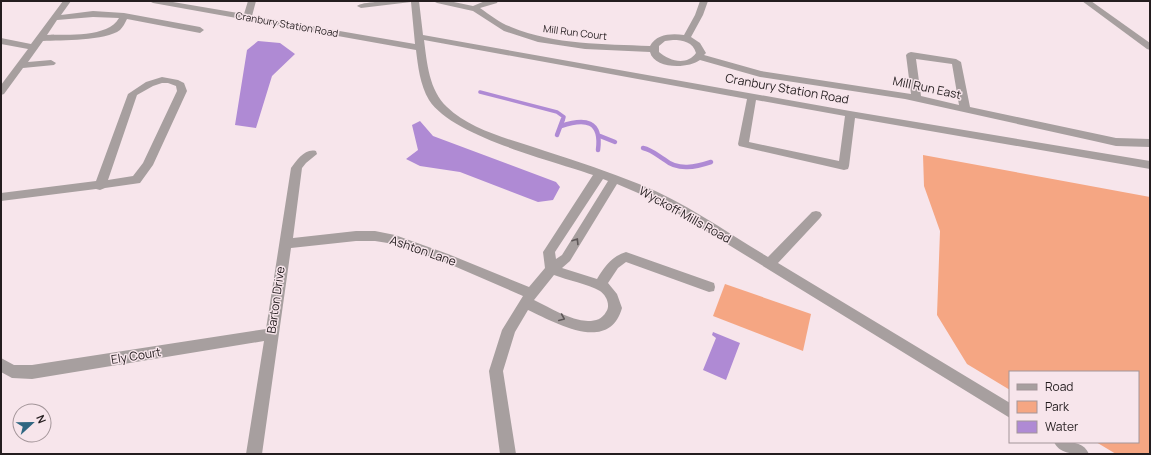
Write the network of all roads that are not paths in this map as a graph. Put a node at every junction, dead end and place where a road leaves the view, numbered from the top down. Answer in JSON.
{"nodes":[{"id":1,"x":67,"y":1,"type":"edge"},
{"id":2,"x":153,"y":1,"type":"edge"},
{"id":3,"x":252,"y":1,"type":"edge"},
{"id":4,"x":408,"y":1,"type":"edge"},
{"id":5,"x":416,"y":1,"type":"edge"},
{"id":6,"x":437,"y":1,"type":"edge"},
{"id":7,"x":494,"y":1,"type":"edge"},
{"id":8,"x":704,"y":1,"type":"edge"},
{"id":9,"x":1086,"y":1,"type":"edge"},
{"id":10,"x":476,"y":5,"type":"edge"},
{"id":11,"x":361,"y":6,"type":"dead end"},
{"id":12,"x":124,"y":16,"type":"junction"},
{"id":13,"x":247,"y":17,"type":"junction"},
{"id":14,"x":54,"y":18,"type":"junction"},
{"id":15,"x":200,"y":30,"type":"dead end"},
{"id":16,"x":40,"y":38,"type":"junction"},
{"id":17,"x":686,"y":38,"type":"junction"},
{"id":18,"x":1,"y":41,"type":"edge"},
{"id":19,"x":421,"y":43,"type":"junction"},
{"id":20,"x":33,"y":47,"type":"junction"},
{"id":21,"x":1150,"y":47,"type":"edge"},
{"id":22,"x":654,"y":49,"type":"junction"},
{"id":23,"x":699,"y":57,"type":"junction"},
{"id":24,"x":51,"y":63,"type":"dead end"},
{"id":25,"x":21,"y":64,"type":"junction"},
{"id":26,"x":1,"y":92,"type":"edge"},
{"id":27,"x":752,"y":96,"type":"junction"},
{"id":28,"x":916,"y":98,"type":"junction"},
{"id":29,"x":965,"y":109,"type":"junction"},
{"id":30,"x":850,"y":114,"type":"junction"},
{"id":31,"x":1150,"y":144,"type":"edge"},
{"id":32,"x":312,"y":154,"type":"dead end"},
{"id":33,"x":1150,"y":165,"type":"edge"},
{"id":34,"x":600,"y":174,"type":"junction"},
{"id":35,"x":614,"y":179,"type":"junction"},
{"id":36,"x":100,"y":186,"type":"junction"},
{"id":37,"x":1,"y":197,"type":"edge"},
{"id":38,"x":575,"y":211,"type":"junction"},
{"id":39,"x":816,"y":215,"type":"dead end"},
{"id":40,"x":591,"y":217,"type":"junction"},
{"id":41,"x":285,"y":244,"type":"junction"},
{"id":42,"x":770,"y":263,"type":"junction"},
{"id":43,"x":551,"y":269,"type":"junction"},
{"id":44,"x":600,"y":286,"type":"junction"},
{"id":45,"x":709,"y":288,"type":"dead end"},
{"id":46,"x":529,"y":298,"type":"junction"},
{"id":47,"x":272,"y":334,"type":"junction"},
{"id":48,"x":1,"y":364,"type":"edge"},
{"id":49,"x":1009,"y":409,"type":"edge"},
{"id":50,"x":1064,"y":443,"type":"edge"},
{"id":51,"x":254,"y":454,"type":"edge"},
{"id":52,"x":508,"y":454,"type":"edge"},
{"id":53,"x":1081,"y":454,"type":"edge"}],
"edges":[{"from":1,"to":14,"type":"street"},
{"from":2,"to":13,"type":"street","name":"Cranbury Station Road"},
{"from":3,"to":13,"type":"street"},
{"from":4,"to":11,"type":"street"},
{"from":5,"to":19,"type":"street","name":"Wyckoff Mills Road"},
{"from":6,"to":10,"type":"street","name":"Mill Run Court"},
{"from":7,"to":10,"type":"street"},
{"from":8,"to":17,"type":"street"},
{"from":9,"to":21,"type":"street"},
{"from":10,"to":22,"type":"street","name":"Mill Run Court"},
{"from":12,"to":14,"type":"street"},
{"from":12,"to":15,"type":"street"},
{"from":12,"to":16,"type":"street"},
{"from":13,"to":19,"type":"street","name":"Cranbury Station Road"},
{"from":14,"to":16,"type":"street"},
{"from":16,"to":20,"type":"street"},
{"from":17,"to":22,"type":"street"},
{"from":17,"to":23,"type":"street"},
{"from":18,"to":20,"type":"street"},
{"from":19,"to":27,"type":"street","name":"Cranbury Station Road"},
{"from":19,"to":34,"type":"street","name":"Wyckoff Mills Road"},
{"from":20,"to":25,"type":"street"},
{"from":22,"to":23,"type":"street"},
{"from":23,"to":28,"type":"street","name":"Mill Run East"},
{"from":24,"to":25,"type":"street"},
{"from":25,"to":26,"type":"street"},
{"from":27,"to":30,"type":"street","name":"Cranbury Station Road"},
{"from":27,"to":30,"type":"street"},
{"from":28,"to":29,"type":"street","name":"Mill Run East"},
{"from":28,"to":29,"type":"street"},
{"from":29,"to":31,"type":"street","name":"Mill Run East"},
{"from":30,"to":33,"type":"street","name":"Cranbury Station Road"},
{"from":32,"to":41,"type":"street","name":"Barton Drive"},
{"from":34,"to":35,"type":"street","name":"Wyckoff Mills Road"},
{"from":34,"to":38,"type":"street"},
{"from":35,"to":40,"type":"street"},
{"from":35,"to":42,"type":"street","name":"Wyckoff Mills Road"},
{"from":36,"to":36,"type":"street"},
{"from":36,"to":37,"type":"street"},
{"from":38,"to":40,"type":"street"},
{"from":38,"to":43,"type":"street"},
{"from":39,"to":42,"type":"street"},
{"from":43,"to":40,"type":"street","one_way":true},
{"from":41,"to":46,"type":"street","name":"Ashton Lane"},
{"from":41,"to":47,"type":"street","name":"Barton Drive"},
{"from":42,"to":49,"type":"street","name":"Wyckoff Mills Road"},
{"from":43,"to":44,"type":"street"},
{"from":43,"to":46,"type":"street"},
{"from":44,"to":45,"type":"street"},
{"from":46,"to":44,"type":"street","name":"Ashton Lane","one_way":true},
{"from":46,"to":52,"type":"street"},
{"from":47,"to":48,"type":"street","name":"Ely Court"},
{"from":47,"to":51,"type":"street","name":"Barton Drive"},
{"from":50,"to":53,"type":"street"}]}
